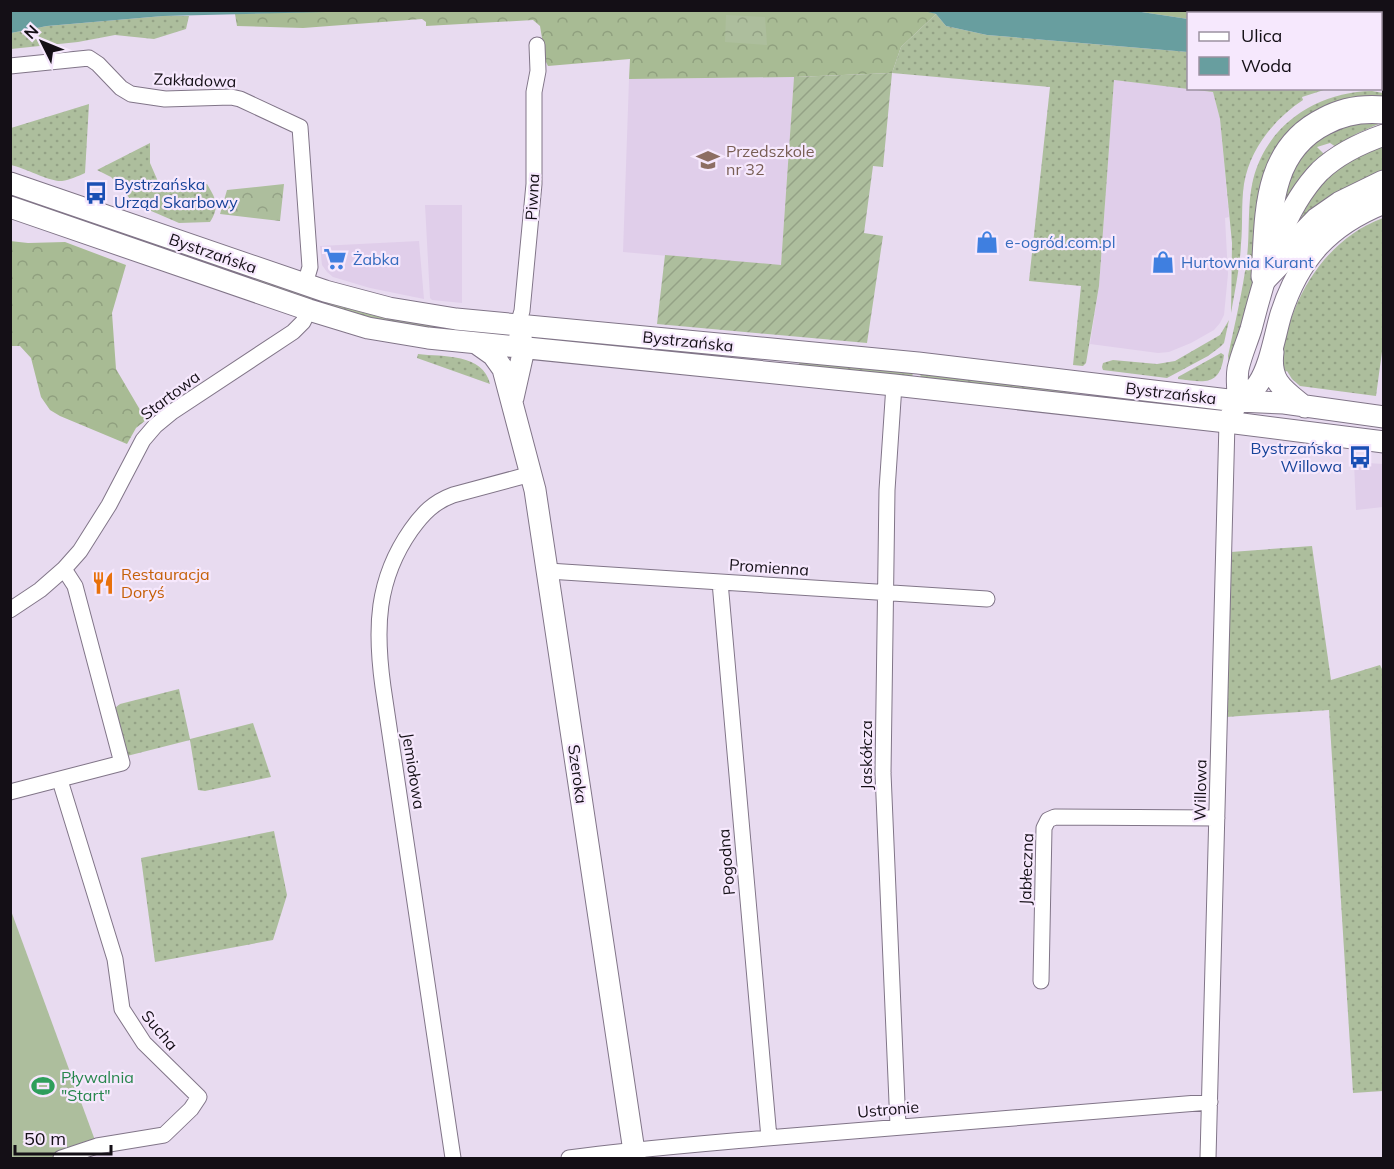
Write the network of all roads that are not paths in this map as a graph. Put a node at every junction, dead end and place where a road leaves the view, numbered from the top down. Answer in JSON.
{"nodes":[{"id":1,"x":537,"y":45,"type":"dead end"},
{"id":2,"x":10,"y":66,"type":"edge"},
{"id":3,"x":1383,"y":110,"type":"edge"},
{"id":4,"x":1383,"y":135,"type":"edge"},
{"id":5,"x":10,"y":183,"type":"edge"},
{"id":6,"x":1383,"y":184,"type":"edge"},
{"id":7,"x":1383,"y":203,"type":"edge"},
{"id":8,"x":10,"y":207,"type":"edge"},
{"id":9,"x":1265,"y":276,"type":"junction"},
{"id":10,"x":305,"y":284,"type":"junction"},
{"id":11,"x":309,"y":310,"type":"junction"},
{"id":12,"x":518,"y":324,"type":"junction"},
{"id":13,"x":1275,"y":337,"type":"junction"},
{"id":14,"x":477,"y":343,"type":"junction"},
{"id":15,"x":515,"y":347,"type":"junction"},
{"id":16,"x":797,"y":351,"type":"junction"},
{"id":17,"x":503,"y":369,"type":"junction"},
{"id":18,"x":790,"y":374,"type":"junction"},
{"id":19,"x":894,"y":385,"type":"junction"},
{"id":20,"x":513,"y":401,"type":"junction"},
{"id":21,"x":1237,"y":401,"type":"junction"},
{"id":22,"x":1305,"y":407,"type":"junction"},
{"id":23,"x":1383,"y":417,"type":"edge"},
{"id":24,"x":1227,"y":422,"type":"junction"},
{"id":25,"x":1383,"y":442,"type":"edge"},
{"id":26,"x":531,"y":474,"type":"junction"},
{"id":27,"x":64,"y":568,"type":"junction"},
{"id":28,"x":548,"y":571,"type":"junction"},
{"id":29,"x":720,"y":582,"type":"junction"},
{"id":30,"x":886,"y":592,"type":"junction"},
{"id":31,"x":987,"y":599,"type":"dead end"},
{"id":32,"x":10,"y":609,"type":"edge"},
{"id":33,"x":62,"y":787,"type":"dead end"},
{"id":34,"x":10,"y":792,"type":"edge"},
{"id":35,"x":1217,"y":818,"type":"junction"},
{"id":36,"x":1041,"y":981,"type":"dead end"},
{"id":37,"x":1210,"y":1102,"type":"junction"},
{"id":38,"x":898,"y":1126,"type":"junction"},
{"id":39,"x":769,"y":1138,"type":"junction"},
{"id":40,"x":634,"y":1154,"type":"edge"},
{"id":41,"x":61,"y":1158,"type":"edge"},
{"id":42,"x":453,"y":1158,"type":"edge"},
{"id":43,"x":569,"y":1158,"type":"edge"},
{"id":44,"x":1208,"y":1158,"type":"edge"}],
"edges":[{"from":1,"to":12,"type":"street","name":"Piwna"},
{"from":2,"to":10,"type":"street","name":"Zakładowa"},
{"from":3,"to":9,"type":"highway"},
{"from":4,"to":9,"type":"main road"},
{"from":5,"to":10,"type":"main road","name":"Bystrzańska"},
{"from":6,"to":9,"type":"highway"},
{"from":7,"to":13,"type":"main road"},
{"from":8,"to":11,"type":"main road","name":"Bystrzańska"},
{"from":9,"to":21,"type":"main road"},
{"from":10,"to":12,"type":"main road","name":"Bystrzańska"},
{"from":11,"to":14,"type":"main road","name":"Bystrzańska"},
{"from":11,"to":27,"type":"street","name":"Startowa"},
{"from":12,"to":15,"type":"main road","name":"Piwna"},
{"from":12,"to":16,"type":"main road","name":"Bystrzańska"},
{"from":13,"to":21,"type":"main road"},
{"from":13,"to":22,"type":"main road"},
{"from":14,"to":15,"type":"main road","name":"Bystrzańska"},
{"from":14,"to":17,"type":"main road","name":"Szeroka"},
{"from":15,"to":17,"type":"main road","name":"Szeroka"},
{"from":15,"to":18,"type":"main road","name":"Bystrzańska"},
{"from":15,"to":20,"type":"main road","name":"Szeroka"},
{"from":16,"to":18,"type":"main road"},
{"from":16,"to":21,"type":"main road","name":"Bystrzańska"},
{"from":17,"to":20,"type":"main road","name":"Szeroka"},
{"from":18,"to":19,"type":"main road","name":"Bystrzańska"},
{"from":19,"to":24,"type":"main road","name":"Bystrzańska"},
{"from":19,"to":30,"type":"street","name":"Jaskółcza"},
{"from":20,"to":26,"type":"main road","name":"Szeroka"},
{"from":21,"to":22,"type":"main road","name":"Bystrzańska"},
{"from":21,"to":24,"type":"main road"},
{"from":22,"to":23,"type":"main road","name":"Bystrzańska"},
{"from":24,"to":25,"type":"main road","name":"Bystrzańska"},
{"from":24,"to":35,"type":"street","name":"Willowa"},
{"from":26,"to":28,"type":"main road","name":"Szeroka"},
{"from":26,"to":42,"type":"street","name":"Jemiołowa"},
{"from":27,"to":32,"type":"street","name":"Startowa"},
{"from":27,"to":34,"type":"street"},
{"from":28,"to":29,"type":"street","name":"Promienna"},
{"from":28,"to":40,"type":"main road","name":"Szeroka"},
{"from":29,"to":30,"type":"street","name":"Promienna"},
{"from":29,"to":39,"type":"street","name":"Pogodna"},
{"from":30,"to":31,"type":"street","name":"Promienna"},
{"from":30,"to":38,"type":"street","name":"Jaskółcza"},
{"from":33,"to":41,"type":"street","name":"Sucha"},
{"from":35,"to":36,"type":"street","name":"Jabłeczna"},
{"from":35,"to":37,"type":"street","name":"Willowa"},
{"from":37,"to":38,"type":"street","name":"Ustronie"},
{"from":37,"to":44,"type":"street","name":"Willowa"},
{"from":38,"to":39,"type":"street","name":"Ustronie"},
{"from":39,"to":40,"type":"street","name":"Ustronie"},
{"from":40,"to":43,"type":"street","name":"Ustronie"}]}
